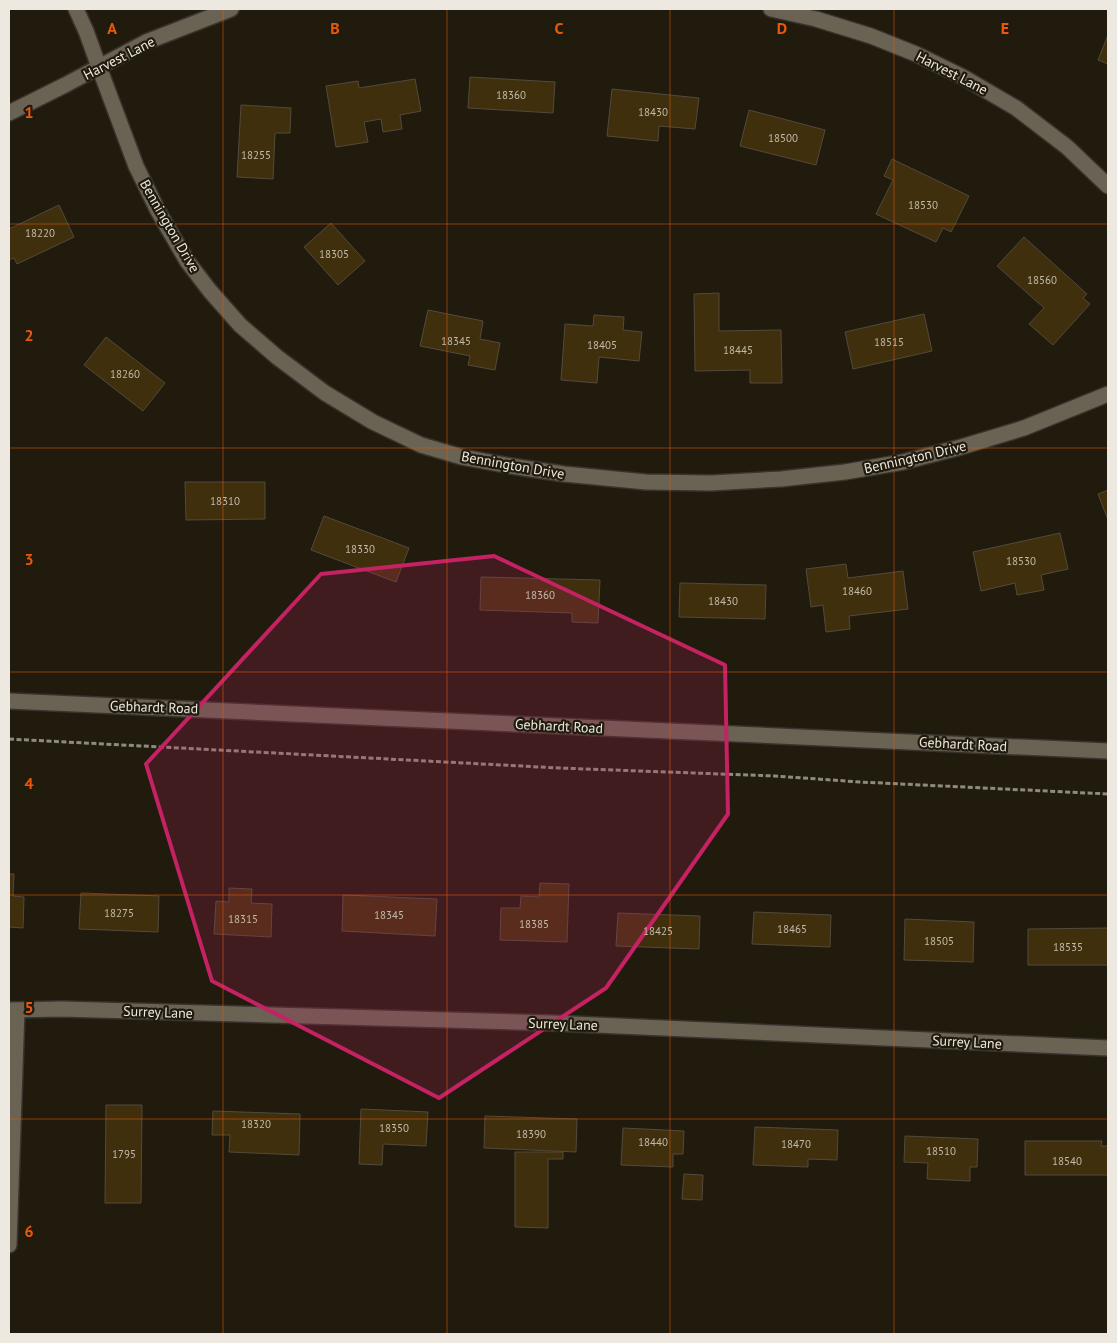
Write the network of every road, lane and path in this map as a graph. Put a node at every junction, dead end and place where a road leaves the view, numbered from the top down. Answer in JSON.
{"nodes":[{"id":1,"x":76,"y":9,"type":"edge"},
{"id":2,"x":231,"y":9,"type":"edge"},
{"id":3,"x":771,"y":9,"type":"edge"},
{"id":4,"x":99,"y":67,"type":"junction"},
{"id":5,"x":9,"y":113,"type":"edge"},
{"id":6,"x":1108,"y":186,"type":"edge"},
{"id":7,"x":1108,"y":394,"type":"edge"},
{"id":8,"x":9,"y":701,"type":"edge"},
{"id":9,"x":9,"y":739,"type":"edge"},
{"id":10,"x":1108,"y":751,"type":"edge"},
{"id":11,"x":1108,"y":794,"type":"edge"},
{"id":12,"x":13,"y":1010,"type":"edge"},
{"id":13,"x":1108,"y":1048,"type":"edge"},
{"id":14,"x":9,"y":1245,"type":"edge"}],
"edges":[{"from":1,"to":4,"type":"street","name":"Bennington Drive"},
{"from":2,"to":4,"type":"street","name":"Harvest Lane"},
{"from":3,"to":6,"type":"street","name":"Harvest Lane"},
{"from":4,"to":5,"type":"street","name":"Harvest Lane"},
{"from":4,"to":7,"type":"street","name":"Bennington Drive"},
{"from":8,"to":10,"type":"street","name":"Gebhardt Road"},
{"from":9,"to":11,"type":"path"},
{"from":12,"to":13,"type":"street","name":"Surrey Lane"},
{"from":12,"to":14,"type":"street"}]}
